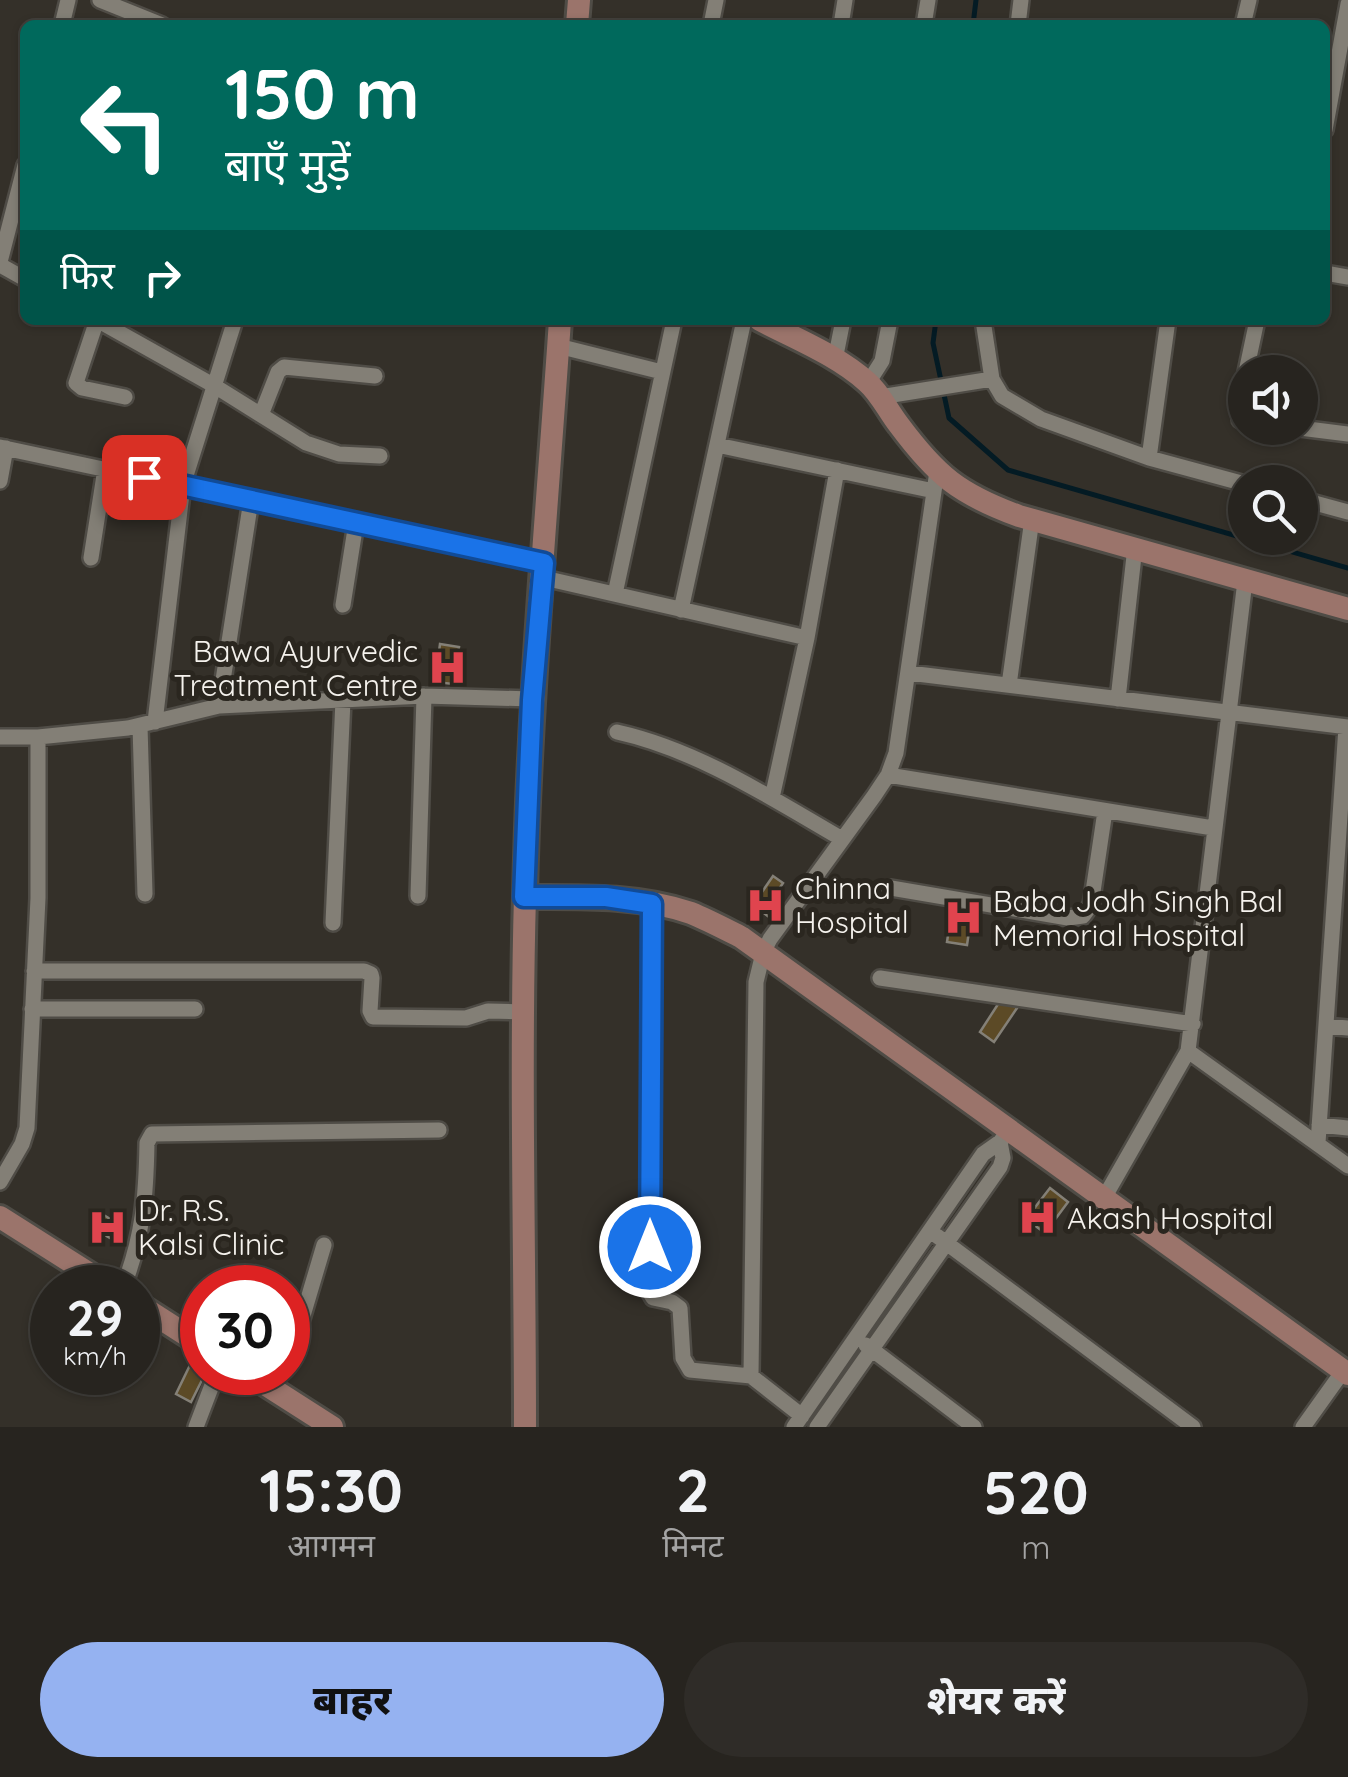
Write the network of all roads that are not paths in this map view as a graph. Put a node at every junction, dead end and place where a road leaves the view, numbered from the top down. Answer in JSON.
{"nodes":[{"id":1,"x":100,"y":0,"type":"edge"},
{"id":2,"x":1348,"y":4,"type":"edge"},
{"id":3,"x":135,"y":6,"type":"edge"},
{"id":4,"x":1343,"y":57,"type":"edge"},
{"id":5,"x":1330,"y":110,"type":"edge"},
{"id":6,"x":20,"y":194,"type":"edge"},
{"id":7,"x":0,"y":264,"type":"edge"},
{"id":8,"x":95,"y":325,"type":"edge"},
{"id":9,"x":106,"y":325,"type":"edge"},
{"id":10,"x":234,"y":325,"type":"edge"},
{"id":11,"x":560,"y":325,"type":"edge"},
{"id":12,"x":673,"y":325,"type":"edge"},
{"id":13,"x":743,"y":325,"type":"edge"},
{"id":14,"x":770,"y":325,"type":"edge"},
{"id":15,"x":842,"y":325,"type":"edge"},
{"id":16,"x":889,"y":325,"type":"edge"},
{"id":17,"x":984,"y":325,"type":"edge"},
{"id":18,"x":1167,"y":325,"type":"edge"},
{"id":19,"x":1256,"y":325,"type":"edge"},
{"id":20,"x":558,"y":346,"type":"junction"},
{"id":21,"x":1250,"y":355,"type":"edge"},
{"id":22,"x":835,"y":360,"type":"junction"},
{"id":23,"x":662,"y":372,"type":"junction"},
{"id":24,"x":376,"y":376,"type":"dead end"},
{"id":25,"x":992,"y":378,"type":"junction"},
{"id":26,"x":213,"y":385,"type":"junction"},
{"id":27,"x":883,"y":391,"type":"junction"},
{"id":28,"x":125,"y":398,"type":"dead end"},
{"id":29,"x":261,"y":415,"type":"junction"},
{"id":30,"x":1318,"y":430,"type":"edge"},
{"id":31,"x":1348,"y":434,"type":"edge"},
{"id":32,"x":717,"y":444,"type":"junction"},
{"id":33,"x":3,"y":448,"type":"edge"},
{"id":34,"x":380,"y":456,"type":"dead end"},
{"id":35,"x":1150,"y":458,"type":"junction"},
{"id":36,"x":105,"y":468,"type":"junction"},
{"id":37,"x":837,"y":470,"type":"junction"},
{"id":38,"x":1228,"y":479,"type":"edge"},
{"id":39,"x":936,"y":481,"type":"junction"},
{"id":40,"x":0,"y":482,"type":"edge"},
{"id":41,"x":183,"y":485,"type":"junction"},
{"id":42,"x":251,"y":500,"type":"junction"},
{"id":43,"x":1318,"y":504,"type":"edge"},
{"id":44,"x":1348,"y":512,"type":"edge"},
{"id":45,"x":1032,"y":519,"type":"junction"},
{"id":46,"x":356,"y":523,"type":"junction"},
{"id":47,"x":1135,"y":547,"type":"junction"},
{"id":48,"x":90,"y":558,"type":"dead end"},
{"id":49,"x":544,"y":571,"type":"junction"},
{"id":50,"x":1245,"y":581,"type":"junction"},
{"id":51,"x":615,"y":594,"type":"junction"},
{"id":52,"x":343,"y":605,"type":"dead end"},
{"id":53,"x":1348,"y":609,"type":"edge"},
{"id":54,"x":680,"y":610,"type":"junction"},
{"id":55,"x":807,"y":638,"type":"junction"},
{"id":56,"x":909,"y":673,"type":"junction"},
{"id":57,"x":1009,"y":686,"type":"junction"},
{"id":58,"x":424,"y":696,"type":"junction"},
{"id":59,"x":1118,"y":699,"type":"junction"},
{"id":60,"x":343,"y":700,"type":"junction"},
{"id":61,"x":532,"y":700,"type":"junction"},
{"id":62,"x":219,"y":706,"type":"junction"},
{"id":63,"x":1228,"y":712,"type":"junction"},
{"id":64,"x":147,"y":724,"type":"junction"},
{"id":65,"x":1347,"y":727,"type":"edge"},
{"id":66,"x":617,"y":732,"type":"dead end"},
{"id":67,"x":0,"y":737,"type":"edge"},
{"id":68,"x":38,"y":737,"type":"junction"},
{"id":69,"x":888,"y":776,"type":"junction"},
{"id":70,"x":772,"y":798,"type":"junction"},
{"id":71,"x":1104,"y":812,"type":"junction"},
{"id":72,"x":1214,"y":828,"type":"junction"},
{"id":73,"x":842,"y":839,"type":"junction"},
{"id":74,"x":891,"y":888,"type":"dead end"},
{"id":75,"x":145,"y":894,"type":"dead end"},
{"id":76,"x":418,"y":896,"type":"dead end"},
{"id":77,"x":524,"y":897,"type":"junction"},
{"id":78,"x":652,"y":904,"type":"junction"},
{"id":79,"x":333,"y":924,"type":"dead end"},
{"id":80,"x":763,"y":953,"type":"junction"},
{"id":81,"x":34,"y":971,"type":"junction"},
{"id":82,"x":880,"y":978,"type":"dead end"},
{"id":83,"x":32,"y":1008,"type":"junction"},
{"id":84,"x":195,"y":1009,"type":"dead end"},
{"id":85,"x":524,"y":1012,"type":"junction"},
{"id":86,"x":1193,"y":1024,"type":"junction"},
{"id":87,"x":1326,"y":1026,"type":"junction"},
{"id":88,"x":1348,"y":1028,"type":"edge"},
{"id":89,"x":1188,"y":1051,"type":"junction"},
{"id":90,"x":1319,"y":1125,"type":"junction"},
{"id":91,"x":1348,"y":1128,"type":"edge"},
{"id":92,"x":439,"y":1130,"type":"dead end"},
{"id":93,"x":1004,"y":1136,"type":"junction"},
{"id":94,"x":1318,"y":1143,"type":"junction"},
{"id":95,"x":1348,"y":1166,"type":"edge"},
{"id":96,"x":0,"y":1182,"type":"edge"},
{"id":97,"x":1104,"y":1198,"type":"junction"},
{"id":98,"x":0,"y":1217,"type":"edge"},
{"id":99,"x":930,"y":1231,"type":"junction"},
{"id":100,"x":945,"y":1243,"type":"junction"},
{"id":101,"x":324,"y":1245,"type":"dead end"},
{"id":102,"x":76,"y":1265,"type":"edge"},
{"id":103,"x":131,"y":1265,"type":"edge"},
{"id":104,"x":310,"y":1291,"type":"edge"},
{"id":105,"x":855,"y":1339,"type":"junction"},
{"id":106,"x":870,"y":1348,"type":"junction"},
{"id":107,"x":1346,"y":1372,"type":"edge"},
{"id":108,"x":750,"y":1376,"type":"junction"},
{"id":109,"x":208,"y":1395,"type":"edge"},
{"id":110,"x":301,"y":1395,"type":"edge"},
{"id":111,"x":798,"y":1421,"type":"edge"},
{"id":112,"x":1306,"y":1426,"type":"edge"},
{"id":113,"x":196,"y":1427,"type":"edge"},
{"id":114,"x":332,"y":1427,"type":"edge"},
{"id":115,"x":525,"y":1427,"type":"edge"},
{"id":116,"x":817,"y":1427,"type":"edge"},
{"id":117,"x":974,"y":1427,"type":"edge"},
{"id":118,"x":1193,"y":1427,"type":"edge"}],
"edges":[{"from":1,"to":3,"type":"street"},
{"from":2,"to":4,"type":"street"},
{"from":4,"to":5,"type":"street"},
{"from":6,"to":7,"type":"street"},
{"from":8,"to":28,"type":"street"},
{"from":9,"to":26,"type":"street"},
{"from":10,"to":26,"type":"street"},
{"from":11,"to":20,"type":"street"},
{"from":12,"to":23,"type":"street"},
{"from":13,"to":32,"type":"street"},
{"from":14,"to":22,"type":"street"},
{"from":15,"to":22,"type":"street"},
{"from":16,"to":27,"type":"street"},
{"from":17,"to":25,"type":"street"},
{"from":18,"to":35,"type":"street"},
{"from":19,"to":21,"type":"street"},
{"from":20,"to":23,"type":"street"},
{"from":20,"to":49,"type":"street"},
{"from":22,"to":27,"type":"street"},
{"from":23,"to":51,"type":"street"},
{"from":24,"to":29,"type":"street"},
{"from":25,"to":27,"type":"street"},
{"from":25,"to":35,"type":"street"},
{"from":26,"to":29,"type":"street"},
{"from":26,"to":41,"type":"street"},
{"from":27,"to":39,"type":"street"},
{"from":29,"to":34,"type":"street"},
{"from":30,"to":31,"type":"street"},
{"from":32,"to":37,"type":"street"},
{"from":32,"to":54,"type":"street"},
{"from":33,"to":36,"type":"street"},
{"from":33,"to":40,"type":"street"},
{"from":35,"to":38,"type":"street"},
{"from":36,"to":41,"type":"street"},
{"from":36,"to":48,"type":"street"},
{"from":37,"to":39,"type":"street"},
{"from":37,"to":55,"type":"street"},
{"from":39,"to":45,"type":"street"},
{"from":39,"to":56,"type":"street"},
{"from":41,"to":42,"type":"street"},
{"from":41,"to":64,"type":"street"},
{"from":42,"to":46,"type":"street"},
{"from":42,"to":62,"type":"street"},
{"from":43,"to":44,"type":"street"},
{"from":45,"to":47,"type":"street"},
{"from":45,"to":57,"type":"street"},
{"from":46,"to":49,"type":"street"},
{"from":46,"to":52,"type":"street"},
{"from":47,"to":50,"type":"street"},
{"from":47,"to":59,"type":"street"},
{"from":49,"to":51,"type":"street"},
{"from":49,"to":61,"type":"street"},
{"from":50,"to":53,"type":"street"},
{"from":50,"to":63,"type":"street"},
{"from":51,"to":54,"type":"street"},
{"from":54,"to":55,"type":"street"},
{"from":55,"to":70,"type":"street"},
{"from":56,"to":57,"type":"street"},
{"from":56,"to":69,"type":"street"},
{"from":57,"to":59,"type":"street"},
{"from":58,"to":60,"type":"street"},
{"from":58,"to":61,"type":"street"},
{"from":58,"to":76,"type":"street"},
{"from":59,"to":63,"type":"street"},
{"from":60,"to":62,"type":"street"},
{"from":60,"to":79,"type":"street"},
{"from":61,"to":77,"type":"street"},
{"from":62,"to":64,"type":"street"},
{"from":63,"to":65,"type":"street"},
{"from":63,"to":72,"type":"street"},
{"from":64,"to":68,"type":"street"},
{"from":64,"to":75,"type":"street"},
{"from":65,"to":87,"type":"street"},
{"from":66,"to":70,"type":"street"},
{"from":67,"to":68,"type":"street"},
{"from":68,"to":81,"type":"street"},
{"from":69,"to":71,"type":"street"},
{"from":69,"to":73,"type":"street"},
{"from":70,"to":73,"type":"street"},
{"from":71,"to":72,"type":"street"},
{"from":71,"to":74,"type":"street"},
{"from":72,"to":86,"type":"street"},
{"from":73,"to":80,"type":"street"},
{"from":77,"to":78,"type":"street"},
{"from":77,"to":85,"type":"street"},
{"from":78,"to":80,"type":"street"},
{"from":78,"to":108,"type":"street"},
{"from":80,"to":93,"type":"street"},
{"from":80,"to":108,"type":"street"},
{"from":81,"to":83,"type":"street"},
{"from":81,"to":85,"type":"street"},
{"from":82,"to":86,"type":"street"},
{"from":83,"to":84,"type":"street"},
{"from":83,"to":96,"type":"street"},
{"from":85,"to":115,"type":"street"},
{"from":86,"to":89,"type":"street"},
{"from":87,"to":88,"type":"street"},
{"from":87,"to":90,"type":"street"},
{"from":89,"to":94,"type":"street"},
{"from":89,"to":97,"type":"street"},
{"from":90,"to":91,"type":"street"},
{"from":90,"to":94,"type":"street"},
{"from":92,"to":103,"type":"street"},
{"from":93,"to":97,"type":"street"},
{"from":93,"to":99,"type":"street"},
{"from":93,"to":100,"type":"street"},
{"from":94,"to":95,"type":"street"},
{"from":97,"to":107,"type":"street"},
{"from":98,"to":102,"type":"street"},
{"from":99,"to":100,"type":"street"},
{"from":99,"to":105,"type":"street"},
{"from":100,"to":106,"type":"street"},
{"from":100,"to":118,"type":"street"},
{"from":101,"to":104,"type":"street"},
{"from":105,"to":106,"type":"street"},
{"from":105,"to":111,"type":"street"},
{"from":106,"to":116,"type":"street"},
{"from":106,"to":117,"type":"street"},
{"from":107,"to":112,"type":"street"},
{"from":108,"to":111,"type":"street"},
{"from":109,"to":113,"type":"street"},
{"from":110,"to":114,"type":"street"}]}
